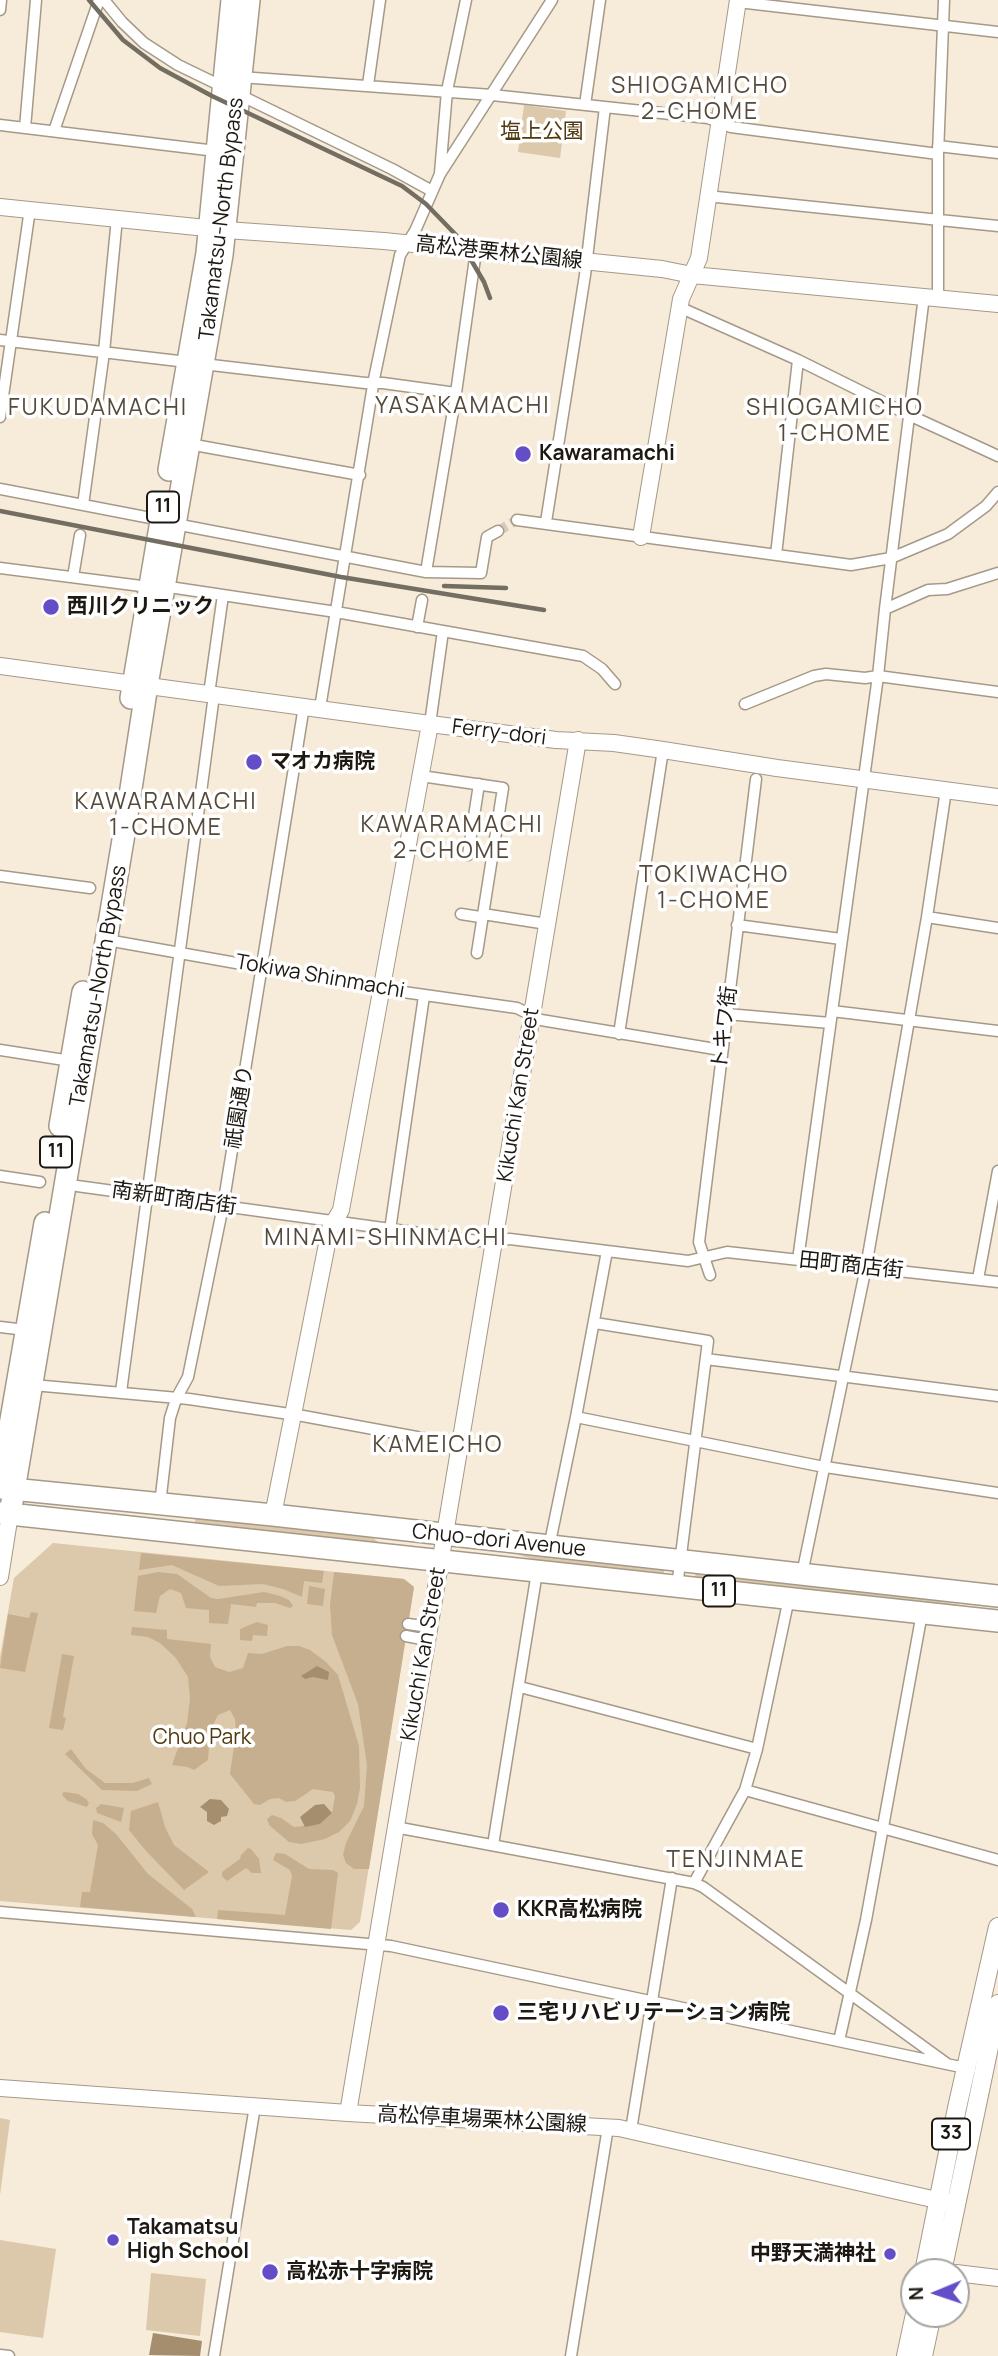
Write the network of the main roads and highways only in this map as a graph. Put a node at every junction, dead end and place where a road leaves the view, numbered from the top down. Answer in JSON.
{"nodes":[{"id":1,"x":232,"y":0,"type":"edge"},
{"id":2,"x":248,"y":0,"type":"edge"},
{"id":3,"x":234,"y":87,"type":"junction"},
{"id":4,"x":217,"y":229,"type":"junction"},
{"id":5,"x":195,"y":363,"type":"junction"},
{"id":6,"x":168,"y":522,"type":"junction"},
{"id":7,"x":140,"y":684,"type":"junction"},
{"id":8,"x":5,"y":1424,"type":"edge"},
{"id":9,"x":5,"y":1487,"type":"edge"},
{"id":10,"x":5,"y":1514,"type":"edge"},
{"id":11,"x":998,"y":1596,"type":"edge"},
{"id":12,"x":998,"y":1621,"type":"edge"},
{"id":13,"x":998,"y":1927,"type":"edge"},
{"id":14,"x":991,"y":1994,"type":"edge"},
{"id":15,"x":998,"y":2004,"type":"edge"},
{"id":16,"x":966,"y":2069,"type":"junction"},
{"id":17,"x":941,"y":2258,"type":"edge"},
{"id":18,"x":912,"y":2328,"type":"edge"},
{"id":19,"x":929,"y":2328,"type":"edge"},
{"id":20,"x":905,"y":2356,"type":"edge"},
{"id":21,"x":923,"y":2356,"type":"edge"}],
"edges":[{"from":1,"to":3,"type":"highway","name":"Takamatsu-North Bypass","number":"11"},
{"from":2,"to":3,"type":"highway","name":"Takamatsu-North Bypass","number":"11"},
{"from":3,"to":4,"type":"highway","name":"Takamatsu-North Bypass","number":"11"},
{"from":3,"to":4,"type":"highway","name":"Takamatsu-North Bypass","number":"11"},
{"from":4,"to":5,"type":"highway","name":"Takamatsu-North Bypass","number":"11"},
{"from":5,"to":6,"type":"highway","name":"Takamatsu-North Bypass","number":"11"},
{"from":5,"to":6,"type":"highway","name":"Takamatsu-North Bypass","number":"11"},
{"from":6,"to":7,"type":"highway","name":"Takamatsu-North Bypass","number":"11"},
{"from":7,"to":8,"type":"highway","name":"Takamatsu-North Bypass","number":"11"},
{"from":7,"to":9,"type":"highway","name":"Takamatsu-North Bypass","number":"11"},
{"from":8,"to":9,"type":"highway","name":"Takamatsu-North Bypass","number":"11"},
{"from":9,"to":10,"type":"highway","name":"Takamatsu-North Bypass","number":"11"},
{"from":9,"to":11,"type":"highway","name":"Chuo-dori Avenue","number":"11"},
{"from":10,"to":12,"type":"highway","name":"Chuo-dori Avenue","number":"11"},
{"from":13,"to":14,"type":"main road","number":"33"},
{"from":14,"to":16,"type":"main road","number":"33"},
{"from":15,"to":16,"type":"main road","number":"33"},
{"from":16,"to":17,"type":"main road","number":"33"},
{"from":18,"to":20,"type":"main road"},
{"from":19,"to":21,"type":"main road"}]}
